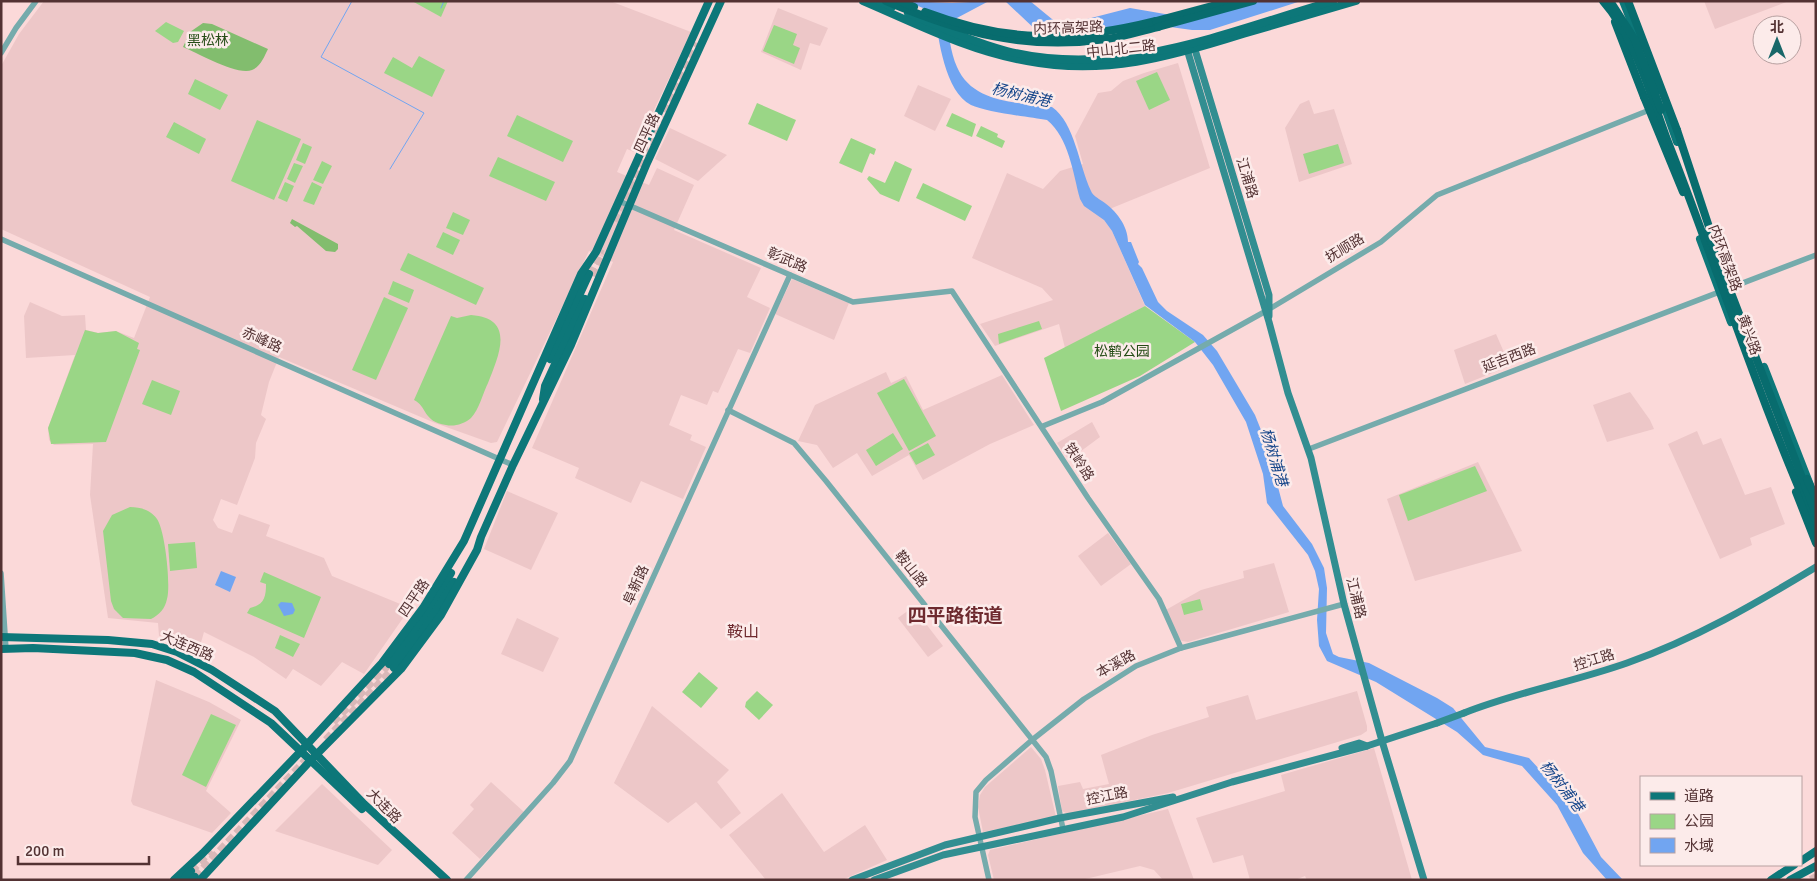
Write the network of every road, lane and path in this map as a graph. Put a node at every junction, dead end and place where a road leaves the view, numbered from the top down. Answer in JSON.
{"nodes":[{"id":1,"x":36,"y":1,"type":"edge"},
{"id":2,"x":709,"y":1,"type":"edge"},
{"id":3,"x":721,"y":1,"type":"edge"},
{"id":4,"x":863,"y":1,"type":"edge"},
{"id":5,"x":879,"y":1,"type":"edge"},
{"id":6,"x":886,"y":1,"type":"edge"},
{"id":7,"x":900,"y":1,"type":"edge"},
{"id":8,"x":1231,"y":1,"type":"edge"},
{"id":9,"x":1253,"y":1,"type":"edge"},
{"id":10,"x":1332,"y":1,"type":"edge"},
{"id":11,"x":1356,"y":1,"type":"edge"},
{"id":12,"x":1603,"y":1,"type":"edge"},
{"id":13,"x":1610,"y":1,"type":"edge"},
{"id":14,"x":1623,"y":1,"type":"edge"},
{"id":15,"x":1628,"y":1,"type":"edge"},
{"id":16,"x":935,"y":29,"type":"junction"},
{"id":17,"x":1190,"y":47,"type":"junction"},
{"id":18,"x":1,"y":54,"type":"edge"},
{"id":19,"x":1664,"y":105,"type":"junction"},
{"id":20,"x":1652,"y":109,"type":"junction"},
{"id":21,"x":619,"y":201,"type":"junction"},
{"id":22,"x":629,"y":206,"type":"junction"},
{"id":23,"x":1697,"y":218,"type":"junction"},
{"id":24,"x":1,"y":238,"type":"edge"},
{"id":25,"x":1816,"y":255,"type":"edge"},
{"id":26,"x":1720,"y":264,"type":"junction"},
{"id":27,"x":592,"y":274,"type":"junction"},
{"id":28,"x":790,"y":275,"type":"junction"},
{"id":29,"x":1732,"y":287,"type":"junction"},
{"id":30,"x":952,"y":291,"type":"joint"},
{"id":31,"x":1720,"y":292,"type":"junction"},
{"id":32,"x":1267,"y":309,"type":"junction"},
{"id":33,"x":1776,"y":409,"type":"junction"},
{"id":34,"x":728,"y":410,"type":"junction"},
{"id":35,"x":1043,"y":426,"type":"junction"},
{"id":36,"x":1778,"y":436,"type":"junction"},
{"id":37,"x":1308,"y":450,"type":"junction"},
{"id":38,"x":500,"y":459,"type":"junction"},
{"id":39,"x":513,"y":464,"type":"junction"},
{"id":40,"x":1816,"y":499,"type":"edge"},
{"id":41,"x":1816,"y":514,"type":"edge"},
{"id":42,"x":1816,"y":528,"type":"edge"},
{"id":43,"x":1816,"y":535,"type":"edge"},
{"id":44,"x":481,"y":537,"type":"junction"},
{"id":45,"x":464,"y":541,"type":"junction"},
{"id":46,"x":1816,"y":543,"type":"edge"},
{"id":47,"x":1816,"y":567,"type":"edge"},
{"id":48,"x":1,"y":573,"type":"edge"},
{"id":49,"x":1344,"y":604,"type":"junction"},
{"id":50,"x":3,"y":637,"type":"edge"},
{"id":51,"x":1181,"y":648,"type":"junction"},
{"id":52,"x":3,"y":649,"type":"edge"},
{"id":53,"x":369,"y":677,"type":"junction"},
{"id":54,"x":380,"y":691,"type":"junction"},
{"id":55,"x":1032,"y":740,"type":"junction"},
{"id":56,"x":1382,"y":741,"type":"junction"},
{"id":57,"x":307,"y":745,"type":"junction"},
{"id":58,"x":1367,"y":746,"type":"junction"},
{"id":59,"x":301,"y":752,"type":"junction"},
{"id":60,"x":318,"y":754,"type":"junction"},
{"id":61,"x":311,"y":760,"type":"junction"},
{"id":62,"x":1060,"y":818,"type":"junction"},
{"id":63,"x":1063,"y":829,"type":"junction"},
{"id":64,"x":979,"y":836,"type":"junction"},
{"id":65,"x":982,"y":845,"type":"junction"},
{"id":66,"x":1816,"y":851,"type":"edge"},
{"id":67,"x":1802,"y":859,"type":"edge"},
{"id":68,"x":1792,"y":866,"type":"edge"},
{"id":69,"x":1816,"y":866,"type":"edge"},
{"id":70,"x":194,"y":877,"type":"edge"},
{"id":71,"x":174,"y":880,"type":"edge"},
{"id":72,"x":183,"y":880,"type":"edge"},
{"id":73,"x":439,"y":880,"type":"edge"},
{"id":74,"x":447,"y":880,"type":"edge"},
{"id":75,"x":466,"y":880,"type":"edge"},
{"id":76,"x":852,"y":880,"type":"edge"},
{"id":77,"x":874,"y":880,"type":"edge"},
{"id":78,"x":989,"y":880,"type":"edge"},
{"id":79,"x":1424,"y":880,"type":"edge"},
{"id":80,"x":1771,"y":880,"type":"edge"},
{"id":81,"x":1790,"y":880,"type":"edge"}],
"edges":[{"from":1,"to":18,"type":"street"},
{"from":2,"to":21,"type":"main road","name":"四平路"},
{"from":3,"to":22,"type":"main road","name":"四平路"},
{"from":4,"to":16,"type":"main road","name":"中山北二路"},
{"from":5,"to":16,"type":"main road","name":"中山北二路"},
{"from":6,"to":9,"type":"highway","name":"内环高架路","bridge":true},
{"from":7,"to":8,"type":"highway","name":"内环高架路","bridge":true},
{"from":10,"to":17,"type":"main road","name":"中山北二路"},
{"from":11,"to":17,"type":"main road","name":"中山北二路"},
{"from":12,"to":23,"type":"highway","name":"内环高架路","bridge":true},
{"from":13,"to":20,"type":"main road","name":"黄兴路"},
{"from":13,"to":23,"type":"highway","bridge":true},
{"from":13,"to":26,"type":"highway","name":"内环高架路","bridge":true},
{"from":14,"to":19,"type":"main road","name":"黄兴路"},
{"from":15,"to":26,"type":"highway","bridge":true},
{"from":16,"to":17,"type":"main road","name":"中山北二路"},
{"from":17,"to":32,"type":"main road","name":"江浦路"},
{"from":19,"to":20,"type":"street","name":"抚顺路"},
{"from":19,"to":29,"type":"main road","name":"黄兴路"},
{"from":20,"to":31,"type":"main road","name":"黄兴路"},
{"from":20,"to":32,"type":"street","name":"抚顺路"},
{"from":21,"to":22,"type":"street","name":"彰武路"},
{"from":21,"to":27,"type":"main road","name":"四平路"},
{"from":22,"to":27,"type":"main road","name":"四平路"},
{"from":22,"to":28,"type":"street","name":"彰武路"},
{"from":23,"to":36,"type":"highway","name":"内环高架路","bridge":true},
{"from":24,"to":38,"type":"street","name":"赤峰路"},
{"from":25,"to":29,"type":"street","name":"延吉西路"},
{"from":26,"to":33,"type":"highway","name":"内环高架路","bridge":true},
{"from":27,"to":38,"type":"main road","name":"四平路"},
{"from":27,"to":39,"type":"main road"},
{"from":28,"to":30,"type":"street","name":"彰武路"},
{"from":28,"to":34,"type":"street","name":"阜新路"},
{"from":29,"to":31,"type":"street","name":"延吉西路"},
{"from":29,"to":40,"type":"main road","name":"黄兴路"},
{"from":30,"to":35,"type":"street","name":"铁岭路"},
{"from":31,"to":37,"type":"street","name":"延吉西路"},
{"from":31,"to":43,"type":"main road","name":"黄兴路"},
{"from":32,"to":35,"type":"street","name":"抚顺路"},
{"from":32,"to":37,"type":"main road","name":"江浦路"},
{"from":33,"to":40,"type":"highway","bridge":true},
{"from":33,"to":41,"type":"highway","name":"内环高架路","bridge":true},
{"from":34,"to":55,"type":"street","name":"鞍山路"},
{"from":34,"to":75,"type":"street","name":"阜新路"},
{"from":35,"to":51,"type":"street","name":"铁岭路"},
{"from":36,"to":42,"type":"highway","name":"内环高架路","bridge":true},
{"from":36,"to":46,"type":"highway","bridge":true},
{"from":37,"to":49,"type":"main road","name":"江浦路"},
{"from":38,"to":39,"type":"street","name":"赤峰路"},
{"from":38,"to":45,"type":"main road","name":"四平路"},
{"from":39,"to":44,"type":"main road"},
{"from":44,"to":45,"type":"main road"},
{"from":44,"to":54,"type":"main road"},
{"from":45,"to":53,"type":"main road","name":"四平路"},
{"from":47,"to":56,"type":"main road","name":"控江路","bridge":true},
{"from":48,"to":50,"type":"street"},
{"from":49,"to":51,"type":"street","name":"本溪路"},
{"from":49,"to":56,"type":"main road","name":"江浦路"},
{"from":50,"to":52,"type":"street"},
{"from":50,"to":57,"type":"main road","name":"大连西路"},
{"from":51,"to":55,"type":"street","name":"本溪路"},
{"from":52,"to":59,"type":"main road","name":"大连西路"},
{"from":53,"to":54,"type":"main road"},
{"from":53,"to":57,"type":"main road","name":"四平路"},
{"from":54,"to":60,"type":"main road"},
{"from":55,"to":62,"type":"street","name":"鞍山路"},
{"from":55,"to":64,"type":"street","name":"本溪路"},
{"from":56,"to":58,"type":"main road","name":"控江路"},
{"from":56,"to":79,"type":"main road","name":"江浦路"},
{"from":57,"to":59,"type":"main road","name":"四平路"},
{"from":57,"to":60,"type":"main road","name":"大连路"},
{"from":58,"to":62,"type":"main road","name":"控江路"},
{"from":58,"to":63,"type":"main road","name":"控江路"},
{"from":59,"to":61,"type":"main road","name":"大连西路"},
{"from":59,"to":71,"type":"main road","name":"四平路"},
{"from":60,"to":61,"type":"main road"},
{"from":60,"to":74,"type":"main road","name":"大连路"},
{"from":61,"to":70,"type":"main road"},
{"from":61,"to":73,"type":"main road","name":"大连路"},
{"from":62,"to":63,"type":"street","name":"鞍山路"},
{"from":62,"to":64,"type":"main road","name":"控江路"},
{"from":63,"to":65,"type":"main road","name":"控江路"},
{"from":64,"to":65,"type":"street"},
{"from":64,"to":76,"type":"main road","name":"控江路"},
{"from":65,"to":77,"type":"main road","name":"控江路"},
{"from":65,"to":78,"type":"street"},
{"from":66,"to":67,"type":"main road"},
{"from":68,"to":80,"type":"main road"},
{"from":69,"to":81,"type":"main road"},
{"from":70,"to":72,"type":"main road"}]}
